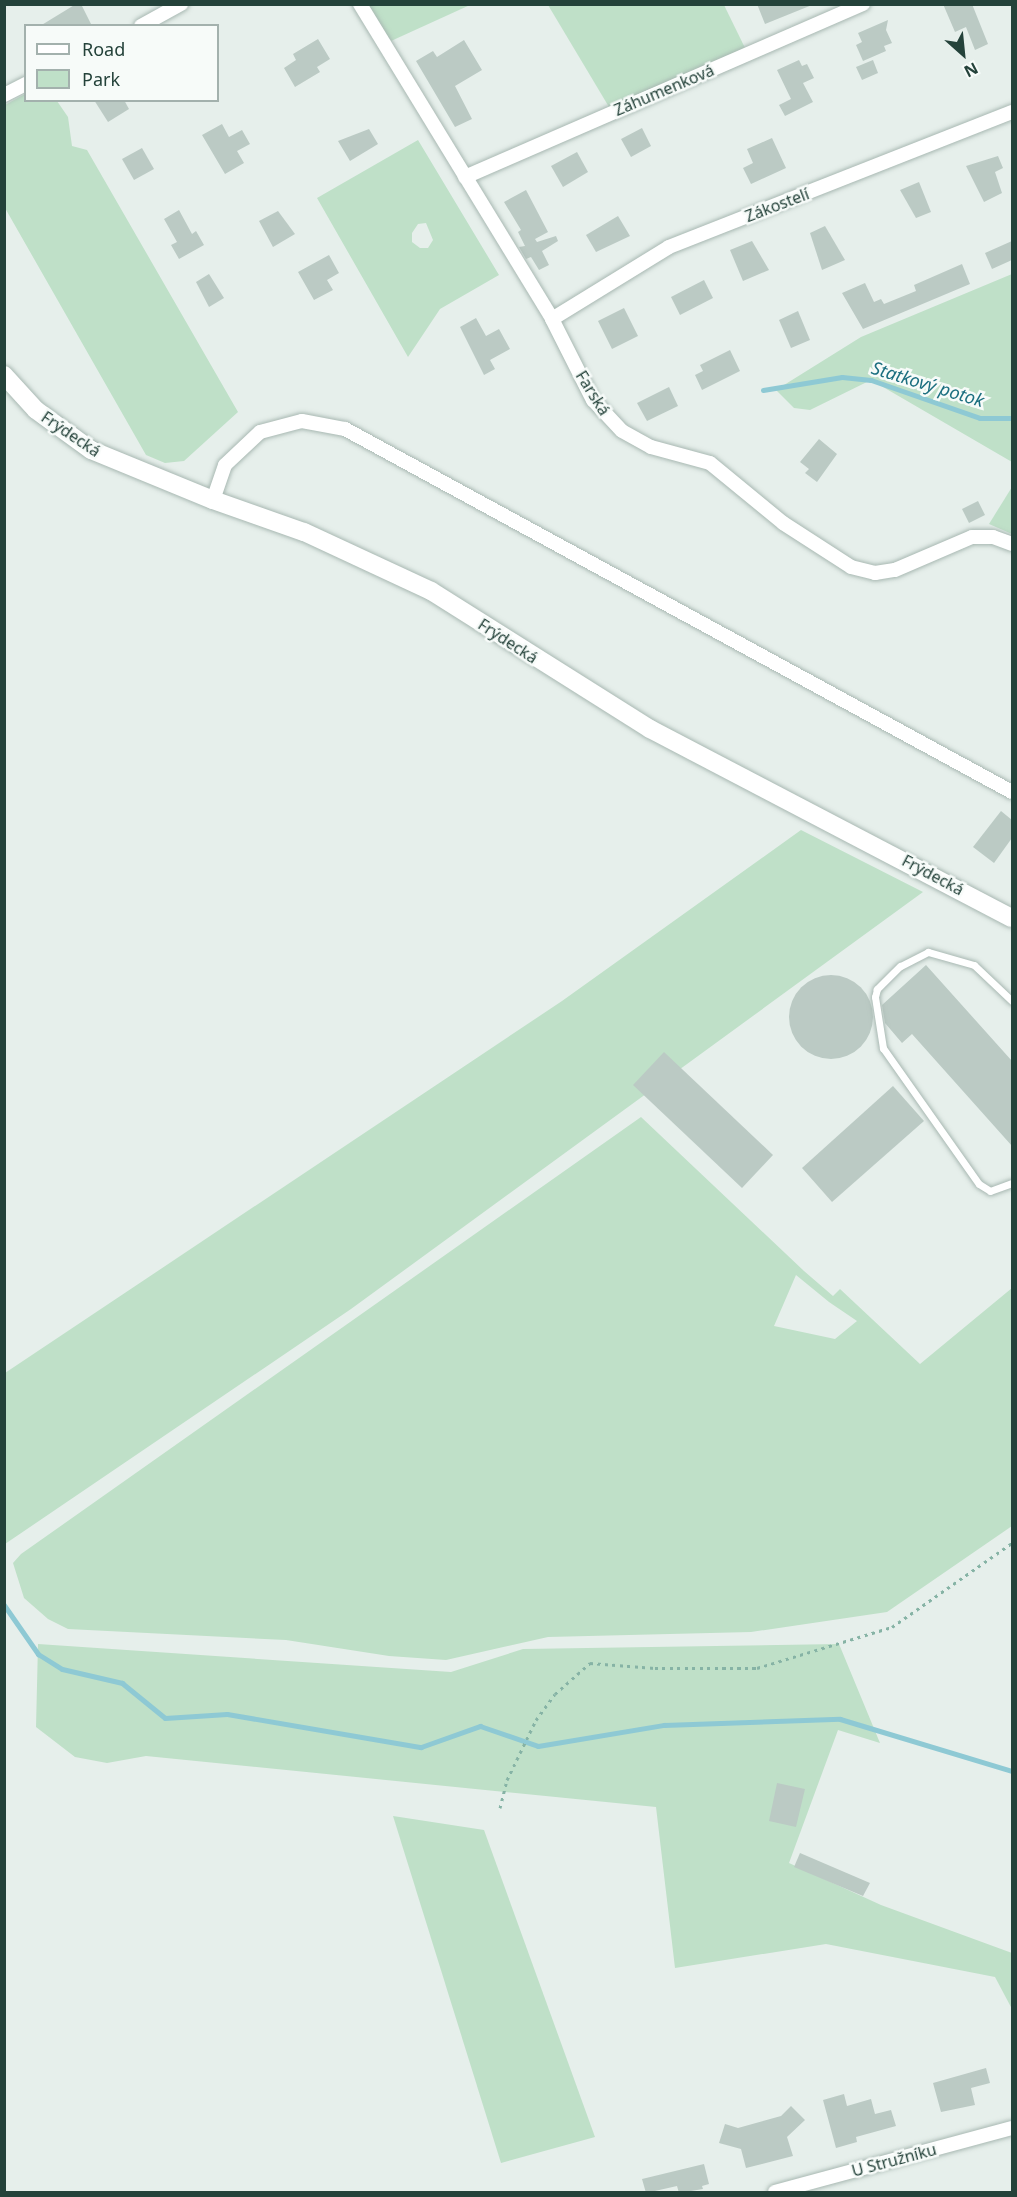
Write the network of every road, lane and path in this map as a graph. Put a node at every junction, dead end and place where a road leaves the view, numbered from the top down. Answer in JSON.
{"nodes":[{"id":1,"x":181,"y":4,"type":"edge"},
{"id":2,"x":360,"y":4,"type":"edge"},
{"id":3,"x":863,"y":4,"type":"edge"},
{"id":4,"x":145,"y":24,"type":"edge"},
{"id":5,"x":24,"y":85,"type":"edge"},
{"id":6,"x":4,"y":95,"type":"edge"},
{"id":7,"x":1012,"y":112,"type":"edge"},
{"id":8,"x":465,"y":177,"type":"junction"},
{"id":9,"x":552,"y":319,"type":"junction"},
{"id":10,"x":4,"y":375,"type":"edge"},
{"id":11,"x":213,"y":500,"type":"junction"},
{"id":12,"x":1012,"y":544,"type":"edge"},
{"id":13,"x":1012,"y":792,"type":"edge"},
{"id":14,"x":1012,"y":918,"type":"edge"},
{"id":15,"x":1012,"y":1001,"type":"edge"},
{"id":16,"x":1012,"y":1184,"type":"edge"},
{"id":17,"x":1012,"y":1542,"type":"edge"},
{"id":18,"x":500,"y":1808,"type":"dead end"},
{"id":19,"x":1012,"y":2128,"type":"edge"},
{"id":20,"x":775,"y":2193,"type":"edge"}],
"edges":[{"from":1,"to":4,"type":"street"},
{"from":2,"to":8,"type":"street","name":"Farská"},
{"from":3,"to":8,"type":"street","name":"Záhumenková"},
{"from":5,"to":6,"type":"street"},
{"from":7,"to":9,"type":"street","name":"Zákostelí"},
{"from":8,"to":9,"type":"street","name":"Farská"},
{"from":9,"to":12,"type":"street","name":"Farská"},
{"from":10,"to":11,"type":"street","name":"Frýdecká"},
{"from":11,"to":13,"type":"street"},
{"from":11,"to":14,"type":"street","name":"Frýdecká"},
{"from":15,"to":16,"type":"lane"},
{"from":17,"to":18,"type":"path"},
{"from":19,"to":20,"type":"street","name":"U Stružníku"}]}
